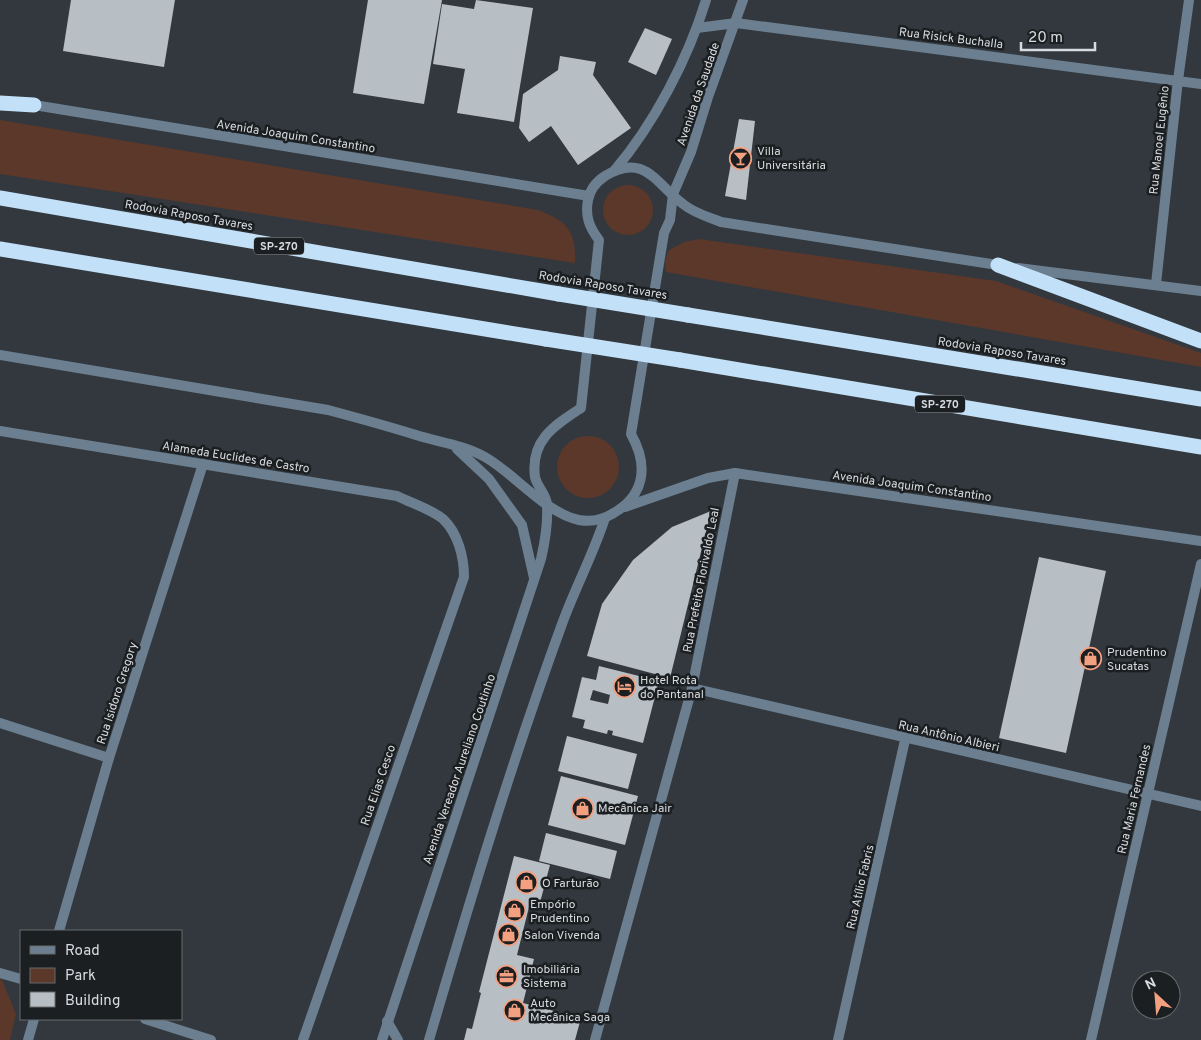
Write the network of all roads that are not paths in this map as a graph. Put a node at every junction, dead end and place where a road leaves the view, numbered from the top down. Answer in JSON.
{"nodes":[{"id":1,"x":706,"y":0,"type":"edge"},
{"id":2,"x":743,"y":0,"type":"edge"},
{"id":3,"x":1189,"y":0,"type":"edge"},
{"id":4,"x":736,"y":22,"type":"junction"},
{"id":5,"x":697,"y":28,"type":"junction"},
{"id":6,"x":1178,"y":80,"type":"junction"},
{"id":7,"x":1201,"y":84,"type":"edge"},
{"id":8,"x":0,"y":101,"type":"edge"},
{"id":9,"x":34,"y":105,"type":"joint"},
{"id":10,"x":614,"y":171,"type":"junction"},
{"id":11,"x":673,"y":194,"type":"junction"},
{"id":12,"x":589,"y":196,"type":"junction"},
{"id":13,"x":0,"y":198,"type":"edge"},
{"id":14,"x":0,"y":250,"type":"edge"},
{"id":15,"x":998,"y":265,"type":"junction"},
{"id":16,"x":1156,"y":284,"type":"junction"},
{"id":17,"x":1201,"y":291,"type":"edge"},
{"id":18,"x":1201,"y":341,"type":"edge"},
{"id":19,"x":0,"y":354,"type":"edge"},
{"id":20,"x":1201,"y":399,"type":"edge"},
{"id":21,"x":0,"y":431,"type":"edge"},
{"id":22,"x":452,"y":445,"type":"junction"},
{"id":23,"x":1201,"y":447,"type":"edge"},
{"id":24,"x":203,"y":464,"type":"junction"},
{"id":25,"x":735,"y":473,"type":"junction"},
{"id":26,"x":547,"y":503,"type":"junction"},
{"id":27,"x":624,"y":508,"type":"junction"},
{"id":28,"x":605,"y":518,"type":"junction"},
{"id":29,"x":455,"y":537,"type":"joint"},
{"id":30,"x":1201,"y":541,"type":"edge"},
{"id":31,"x":1201,"y":564,"type":"edge"},
{"id":32,"x":535,"y":581,"type":"junction"},
{"id":33,"x":692,"y":688,"type":"junction"},
{"id":34,"x":0,"y":723,"type":"edge"},
{"id":35,"x":905,"y":740,"type":"junction"},
{"id":36,"x":109,"y":758,"type":"junction"},
{"id":37,"x":1148,"y":794,"type":"junction"},
{"id":38,"x":1201,"y":806,"type":"edge"},
{"id":39,"x":59,"y":930,"type":"edge"},
{"id":40,"x":0,"y":973,"type":"edge"},
{"id":41,"x":20,"y":980,"type":"edge"},
{"id":42,"x":34,"y":1020,"type":"edge"},
{"id":43,"x":147,"y":1020,"type":"edge"},
{"id":44,"x":387,"y":1021,"type":"junction"},
{"id":45,"x":28,"y":1040,"type":"edge"},
{"id":46,"x":211,"y":1040,"type":"edge"},
{"id":47,"x":303,"y":1040,"type":"edge"},
{"id":48,"x":382,"y":1040,"type":"edge"},
{"id":49,"x":398,"y":1040,"type":"edge"},
{"id":50,"x":429,"y":1040,"type":"edge"},
{"id":51,"x":595,"y":1040,"type":"edge"},
{"id":52,"x":838,"y":1040,"type":"edge"},
{"id":53,"x":1091,"y":1040,"type":"edge"}],
"edges":[{"from":1,"to":5,"type":"street","name":"Avenida da Saudade"},
{"from":2,"to":4,"type":"street","name":"Avenida da Saudade"},
{"from":3,"to":6,"type":"street","name":"Rua Manoel Eugênio"},
{"from":4,"to":5,"type":"street","name":"Rua Risick Buchalla"},
{"from":4,"to":6,"type":"street","name":"Rua Risick Buchalla"},
{"from":4,"to":11,"type":"street","name":"Avenida da Saudade"},
{"from":5,"to":10,"type":"street","name":"Avenida da Saudade"},
{"from":6,"to":7,"type":"street","name":"Rua Risick Buchalla"},
{"from":6,"to":16,"type":"street","name":"Rua Manoel Eugênio"},
{"from":8,"to":9,"type":"highway"},
{"from":9,"to":12,"type":"street","name":"Avenida Joaquim Constantino"},
{"from":10,"to":11,"type":"street"},
{"from":10,"to":12,"type":"street","name":"Avenida da Saudade"},
{"from":11,"to":15,"type":"street"},
{"from":11,"to":27,"type":"street","name":"Avenida da Saudade"},
{"from":12,"to":26,"type":"street"},
{"from":13,"to":20,"type":"highway","name":"Rodovia Raposo Tavares","number":"SP-270","bridge":true},
{"from":14,"to":23,"type":"highway","number":"SP-270","bridge":true},
{"from":15,"to":16,"type":"street"},
{"from":15,"to":18,"type":"highway"},
{"from":16,"to":17,"type":"street"},
{"from":19,"to":22,"type":"street"},
{"from":21,"to":24,"type":"street","name":"Alameda Euclides de Castro"},
{"from":22,"to":26,"type":"street"},
{"from":22,"to":32,"type":"street"},
{"from":24,"to":29,"type":"street","name":"Alameda Euclides de Castro"},
{"from":24,"to":36,"type":"street","name":"Rua Isidoro Gregory"},
{"from":25,"to":27,"type":"street","name":"Avenida Joaquim Constantino"},
{"from":25,"to":30,"type":"street","name":"Avenida Joaquim Constantino"},
{"from":25,"to":33,"type":"street","name":"Rua Prefeito Florivaldo Leal"},
{"from":26,"to":28,"type":"street"},
{"from":26,"to":32,"type":"street","name":"Avenida Vereador Aureliano Coutinho"},
{"from":27,"to":28,"type":"street","name":"Avenida Joaquim Constantino"},
{"from":28,"to":50,"type":"street"},
{"from":29,"to":47,"type":"street","name":"Rua Elias Cesco"},
{"from":31,"to":37,"type":"street","name":"Rua Maria Fernandes"},
{"from":32,"to":44,"type":"street","name":"Avenida Vereador Aureliano Coutinho"},
{"from":33,"to":35,"type":"street","name":"Rua Antônio Albieri"},
{"from":33,"to":51,"type":"street","name":"Rua Prefeito Florivaldo Leal"},
{"from":34,"to":36,"type":"street"},
{"from":35,"to":37,"type":"street","name":"Rua Antônio Albieri"},
{"from":35,"to":52,"type":"street","name":"Rua Atílio Fabris"},
{"from":36,"to":39,"type":"street","name":"Rua Isidoro Gregory"},
{"from":37,"to":38,"type":"street","name":"Rua Antônio Albieri"},
{"from":37,"to":53,"type":"street","name":"Rua Maria Fernandes"},
{"from":40,"to":41,"type":"street"},
{"from":42,"to":45,"type":"street"},
{"from":43,"to":46,"type":"street"},
{"from":44,"to":48,"type":"street","name":"Avenida Vereador Aureliano Coutinho"},
{"from":44,"to":49,"type":"street"}]}
